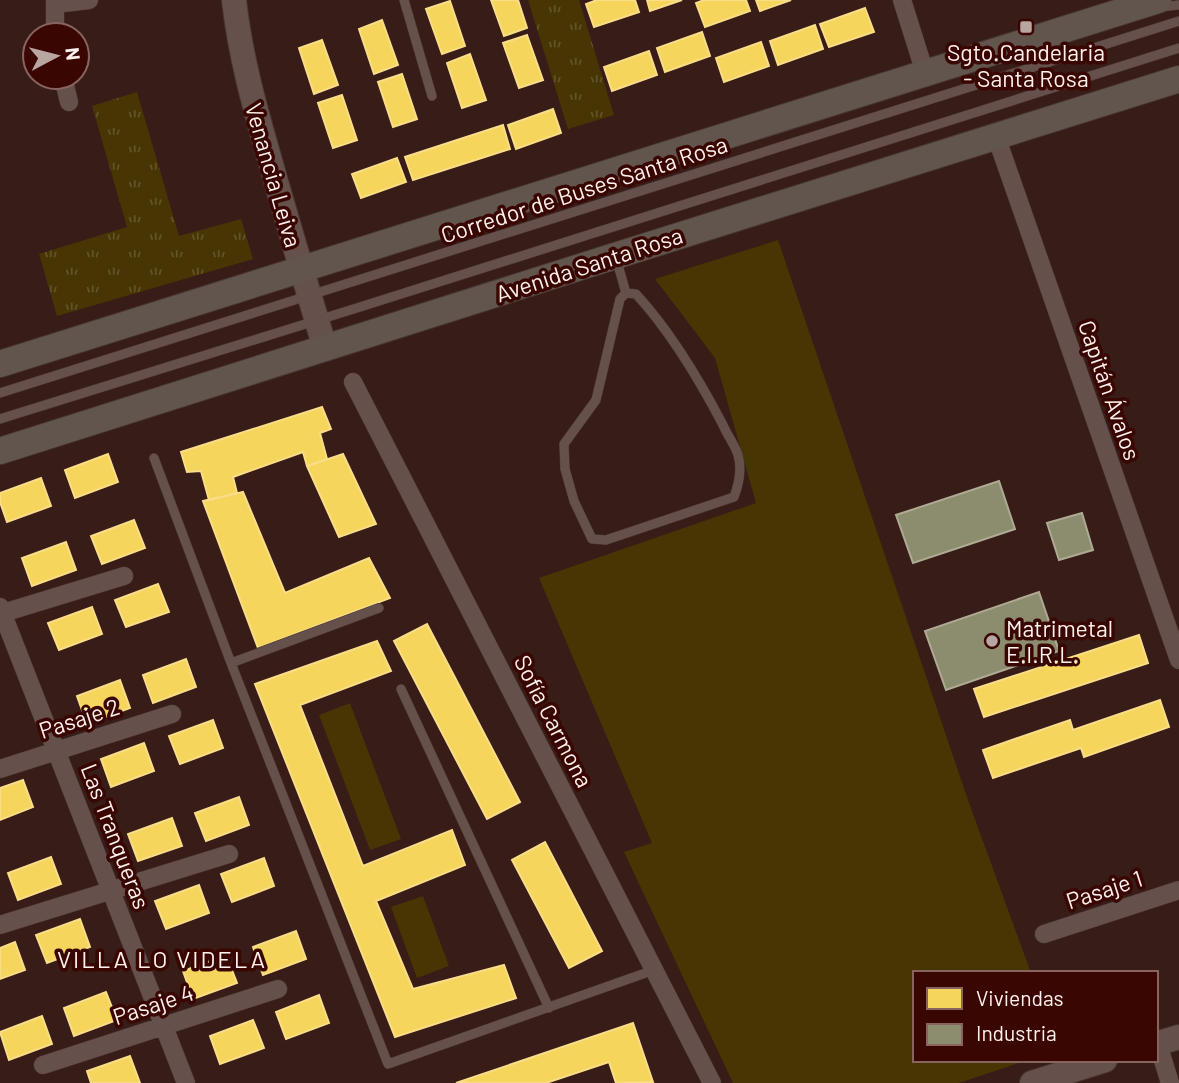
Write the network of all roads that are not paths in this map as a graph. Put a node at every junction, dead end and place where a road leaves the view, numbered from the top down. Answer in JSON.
{"nodes":[{"id":1,"x":89,"y":0,"type":"edge"},
{"id":2,"x":234,"y":0,"type":"edge"},
{"id":3,"x":404,"y":0,"type":"edge"},
{"id":4,"x":902,"y":0,"type":"edge"},
{"id":5,"x":1158,"y":0,"type":"edge"},
{"id":6,"x":55,"y":2,"type":"edge"},
{"id":7,"x":1179,"y":5,"type":"edge"},
{"id":8,"x":1120,"y":12,"type":"junction"},
{"id":9,"x":55,"y":21,"type":"edge"},
{"id":10,"x":1179,"y":21,"type":"edge"},
{"id":11,"x":1179,"y":48,"type":"edge"},
{"id":12,"x":925,"y":73,"type":"junction"},
{"id":13,"x":1179,"y":79,"type":"edge"},
{"id":14,"x":66,"y":91,"type":"edge"},
{"id":15,"x":432,"y":96,"type":"dead end"},
{"id":16,"x":69,"y":102,"type":"dead end"},
{"id":17,"x":996,"y":136,"type":"junction"},
{"id":18,"x":615,"y":256,"type":"junction"},
{"id":19,"x":301,"y":270,"type":"junction"},
{"id":20,"x":626,"y":293,"type":"junction"},
{"id":21,"x":309,"y":297,"type":"junction"},
{"id":22,"x":317,"y":321,"type":"junction"},
{"id":23,"x":325,"y":348,"type":"junction"},
{"id":24,"x":0,"y":365,"type":"edge"},
{"id":25,"x":353,"y":382,"type":"dead end"},
{"id":26,"x":0,"y":393,"type":"edge"},
{"id":27,"x":0,"y":419,"type":"edge"},
{"id":28,"x":0,"y":451,"type":"edge"},
{"id":29,"x":154,"y":458,"type":"dead end"},
{"id":30,"x":124,"y":576,"type":"dead end"},
{"id":31,"x":379,"y":608,"type":"dead end"},
{"id":32,"x":1,"y":612,"type":"edge"},
{"id":33,"x":1179,"y":660,"type":"edge"},
{"id":34,"x":231,"y":663,"type":"junction"},
{"id":35,"x":401,"y":689,"type":"dead end"},
{"id":36,"x":172,"y":714,"type":"dead end"},
{"id":37,"x":56,"y":751,"type":"junction"},
{"id":38,"x":0,"y":769,"type":"edge"},
{"id":39,"x":229,"y":853,"type":"dead end"},
{"id":40,"x":1179,"y":890,"type":"edge"},
{"id":41,"x":111,"y":891,"type":"junction"},
{"id":42,"x":0,"y":925,"type":"edge"},
{"id":43,"x":1044,"y":934,"type":"dead end"},
{"id":44,"x":654,"y":970,"type":"junction"},
{"id":45,"x":278,"y":989,"type":"dead end"},
{"id":46,"x":549,"y":1008,"type":"junction"},
{"id":47,"x":164,"y":1026,"type":"junction"},
{"id":48,"x":1164,"y":1042,"type":"edge"},
{"id":49,"x":1099,"y":1062,"type":"edge"},
{"id":50,"x":43,"y":1065,"type":"dead end"},
{"id":51,"x":186,"y":1083,"type":"edge"},
{"id":52,"x":712,"y":1083,"type":"edge"},
{"id":53,"x":1032,"y":1083,"type":"edge"},
{"id":54,"x":1170,"y":1083,"type":"edge"}],
"edges":[{"from":1,"to":6,"type":"street"},
{"from":2,"to":19,"type":"street","name":"Venancia Leiva"},
{"from":3,"to":15,"type":"lane"},
{"from":4,"to":12,"type":"street"},
{"from":5,"to":8,"type":"main road"},
{"from":6,"to":9,"type":"street"},
{"from":7,"to":8,"type":"lane"},
{"from":8,"to":12,"type":"main road"},
{"from":10,"to":21,"type":"lane","name":"Corredor de Buses Santa Rosa"},
{"from":11,"to":22,"type":"lane","name":"Corredor de Buses Santa Rosa"},
{"from":12,"to":19,"type":"main road"},
{"from":13,"to":17,"type":"main road","name":"Avenida Santa Rosa"},
{"from":14,"to":16,"type":"street"},
{"from":17,"to":18,"type":"main road","name":"Avenida Santa Rosa"},
{"from":17,"to":33,"type":"street","name":"Capitán Ávalos"},
{"from":18,"to":20,"type":"lane"},
{"from":18,"to":23,"type":"main road","name":"Avenida Santa Rosa"},
{"from":19,"to":21,"type":"street","name":"Venancia Leiva"},
{"from":19,"to":24,"type":"main road"},
{"from":20,"to":20,"type":"lane"},
{"from":21,"to":22,"type":"street","name":"Venancia Leiva"},
{"from":21,"to":26,"type":"lane","name":"Corredor de Buses Santa Rosa"},
{"from":22,"to":23,"type":"street","name":"Venancia Leiva"},
{"from":22,"to":27,"type":"lane","name":"Corredor de Buses Santa Rosa"},
{"from":23,"to":28,"type":"main road","name":"Avenida Santa Rosa"},
{"from":25,"to":44,"type":"street","name":"Sofía Carmona"},
{"from":29,"to":34,"type":"lane"},
{"from":30,"to":32,"type":"street"},
{"from":31,"to":34,"type":"lane"},
{"from":32,"to":37,"type":"street","name":"Las Tranqueras"},
{"from":34,"to":46,"type":"lane"},
{"from":35,"to":46,"type":"lane"},
{"from":36,"to":37,"type":"street","name":"Pasaje 2"},
{"from":37,"to":38,"type":"street","name":"Pasaje 2"},
{"from":37,"to":41,"type":"street","name":"Las Tranqueras"},
{"from":39,"to":41,"type":"street"},
{"from":40,"to":43,"type":"street","name":"Pasaje 1"},
{"from":41,"to":42,"type":"street"},
{"from":41,"to":47,"type":"street","name":"Las Tranqueras"},
{"from":44,"to":46,"type":"lane"},
{"from":44,"to":52,"type":"street","name":"Sofía Carmona"},
{"from":45,"to":47,"type":"street","name":"Pasaje 4"},
{"from":47,"to":50,"type":"street","name":"Pasaje 4"},
{"from":47,"to":51,"type":"street","name":"Las Tranqueras"},
{"from":48,"to":54,"type":"street"},
{"from":49,"to":53,"type":"street"}]}
